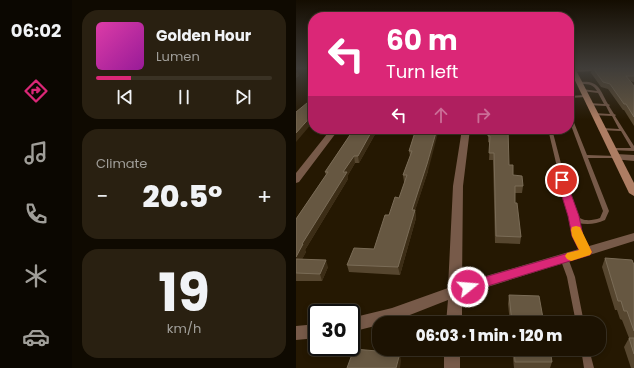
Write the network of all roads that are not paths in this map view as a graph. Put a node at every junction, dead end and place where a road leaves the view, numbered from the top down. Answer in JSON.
{"nodes":[{"id":1,"x":580,"y":85,"type":"edge"},
{"id":2,"x":591,"y":85,"type":"edge"},
{"id":3,"x":595,"y":85,"type":"edge"},
{"id":4,"x":583,"y":91,"type":"junction"},
{"id":5,"x":600,"y":93,"type":"junction"},
{"id":6,"x":574,"y":95,"type":"edge"},
{"id":7,"x":589,"y":104,"type":"junction"},
{"id":8,"x":608,"y":104,"type":"junction"},
{"id":9,"x":594,"y":114,"type":"junction"},
{"id":10,"x":614,"y":115,"type":"junction"},
{"id":11,"x":602,"y":129,"type":"junction"},
{"id":12,"x":574,"y":130,"type":"edge"},
{"id":13,"x":622,"y":130,"type":"junction"},
{"id":14,"x":331,"y":134,"type":"edge"},
{"id":15,"x":465,"y":134,"type":"edge"},
{"id":16,"x":551,"y":134,"type":"edge"},
{"id":17,"x":634,"y":150,"type":"edge"},
{"id":18,"x":614,"y":153,"type":"junction"},
{"id":19,"x":585,"y":156,"type":"junction"},
{"id":20,"x":634,"y":158,"type":"edge"},
{"id":21,"x":296,"y":180,"type":"edge"},
{"id":22,"x":634,"y":193,"type":"edge"},
{"id":23,"x":574,"y":216,"type":"junction"},
{"id":24,"x":634,"y":237,"type":"edge"},
{"id":25,"x":586,"y":252,"type":"junction"},
{"id":26,"x":564,"y":258,"type":"junction"},
{"id":27,"x":455,"y":291,"type":"junction"},
{"id":28,"x":454,"y":316,"type":"edge"},
{"id":29,"x":579,"y":316,"type":"edge"},
{"id":30,"x":360,"y":322,"type":"edge"},
{"id":31,"x":308,"y":332,"type":"edge"},
{"id":32,"x":296,"y":334,"type":"edge"},
{"id":33,"x":452,"y":356,"type":"edge"},
{"id":34,"x":586,"y":356,"type":"edge"},
{"id":35,"x":452,"y":368,"type":"edge"},
{"id":36,"x":589,"y":368,"type":"edge"}],
"edges":[{"from":1,"to":4,"type":"street"},
{"from":2,"to":4,"type":"lane"},
{"from":3,"to":5,"type":"lane"},
{"from":4,"to":5,"type":"lane"},
{"from":4,"to":6,"type":"lane"},
{"from":4,"to":7,"type":"street"},
{"from":5,"to":8,"type":"lane"},
{"from":7,"to":8,"type":"lane"},
{"from":7,"to":9,"type":"street"},
{"from":8,"to":10,"type":"lane"},
{"from":9,"to":10,"type":"lane"},
{"from":9,"to":11,"type":"street"},
{"from":10,"to":13,"type":"lane"},
{"from":11,"to":13,"type":"lane"},
{"from":11,"to":18,"type":"street"},
{"from":12,"to":19,"type":"lane"},
{"from":13,"to":17,"type":"lane"},
{"from":14,"to":21,"type":"street"},
{"from":15,"to":27,"type":"street"},
{"from":16,"to":23,"type":"lane"},
{"from":17,"to":18,"type":"lane"},
{"from":18,"to":19,"type":"lane"},
{"from":18,"to":20,"type":"street"},
{"from":18,"to":22,"type":"street"},
{"from":19,"to":23,"type":"lane"},
{"from":23,"to":25,"type":"lane"},
{"from":24,"to":25,"type":"street"},
{"from":25,"to":26,"type":"street"},
{"from":26,"to":27,"type":"street"},
{"from":26,"to":29,"type":"lane"},
{"from":27,"to":28,"type":"street"},
{"from":27,"to":30,"type":"street"},
{"from":31,"to":32,"type":"street"},
{"from":33,"to":35,"type":"street"},
{"from":34,"to":36,"type":"lane"}]}
